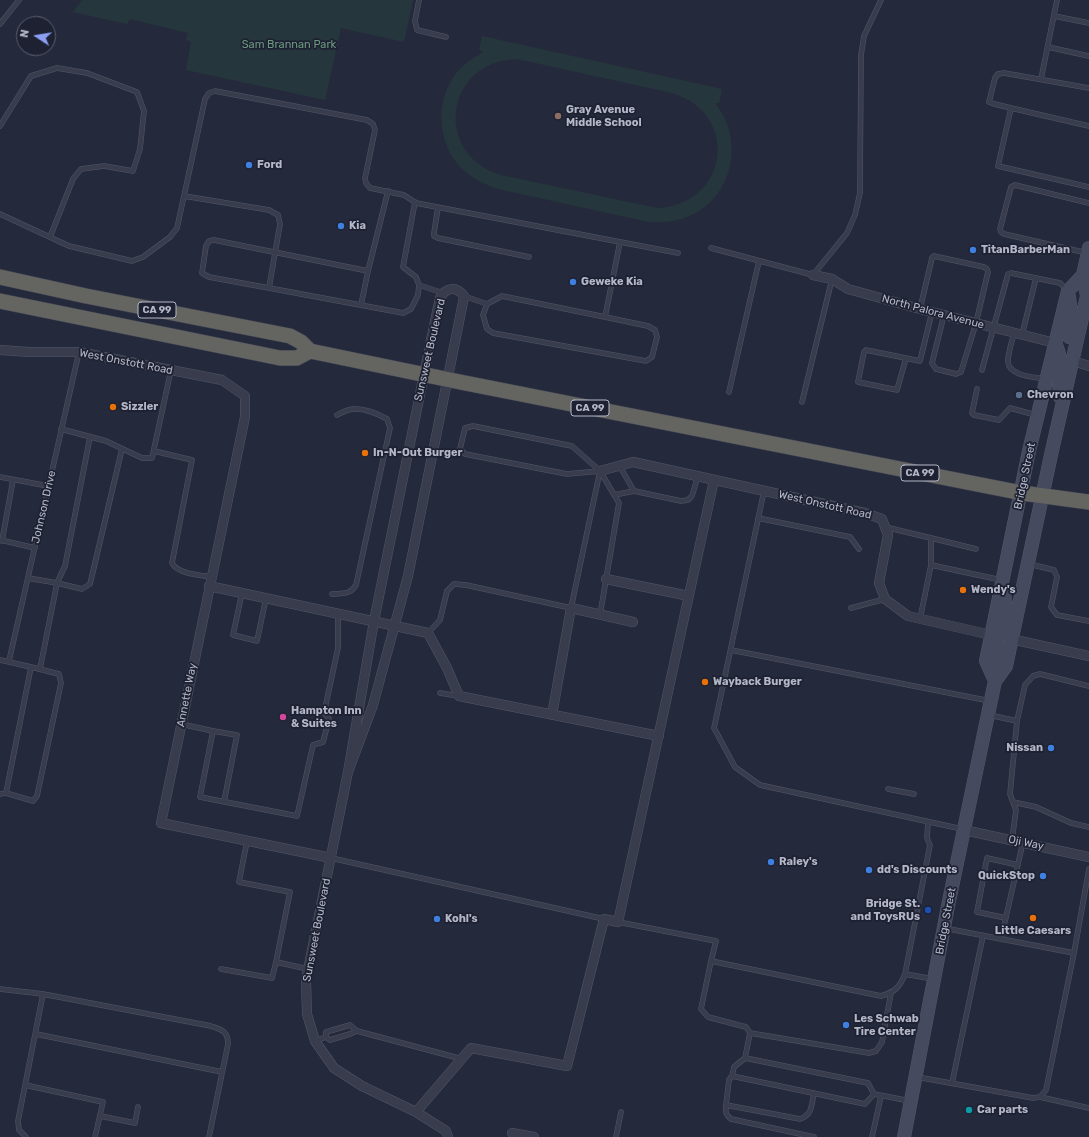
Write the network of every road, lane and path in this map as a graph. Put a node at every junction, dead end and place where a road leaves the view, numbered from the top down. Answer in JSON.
{"nodes":[{"id":1,"x":19,"y":0,"type":"edge"},
{"id":2,"x":420,"y":0,"type":"edge"},
{"id":3,"x":881,"y":0,"type":"edge"},
{"id":4,"x":1057,"y":0,"type":"edge"},
{"id":5,"x":1054,"y":16,"type":"junction"},
{"id":6,"x":1089,"y":23,"type":"edge"},
{"id":7,"x":0,"y":24,"type":"edge"},
{"id":8,"x":446,"y":37,"type":"dead end"},
{"id":9,"x":1048,"y":47,"type":"junction"},
{"id":10,"x":1089,"y":56,"type":"edge"},
{"id":11,"x":1041,"y":79,"type":"junction"},
{"id":12,"x":1089,"y":88,"type":"edge"},
{"id":13,"x":1011,"y":108,"type":"junction"},
{"id":14,"x":0,"y":126,"type":"edge"},
{"id":15,"x":1089,"y":126,"type":"edge"},
{"id":16,"x":1089,"y":188,"type":"edge"},
{"id":17,"x":388,"y":191,"type":"junction"},
{"id":18,"x":184,"y":196,"type":"junction"},
{"id":19,"x":415,"y":202,"type":"junction"},
{"id":20,"x":1089,"y":202,"type":"edge"},
{"id":21,"x":438,"y":207,"type":"junction"},
{"id":22,"x":0,"y":214,"type":"edge"},
{"id":23,"x":50,"y":237,"type":"junction"},
{"id":24,"x":620,"y":242,"type":"junction"},
{"id":25,"x":711,"y":248,"type":"dead end"},
{"id":26,"x":1088,"y":251,"type":"edge"},
{"id":27,"x":275,"y":252,"type":"junction"},
{"id":28,"x":678,"y":253,"type":"dead end"},
{"id":29,"x":528,"y":257,"type":"dead end"},
{"id":30,"x":759,"y":261,"type":"junction"},
{"id":31,"x":368,"y":271,"type":"junction"},
{"id":32,"x":813,"y":275,"type":"junction"},
{"id":33,"x":1083,"y":275,"type":"junction"},
{"id":34,"x":0,"y":277,"type":"edge"},
{"id":35,"x":1036,"y":278,"type":"junction"},
{"id":36,"x":832,"y":280,"type":"junction"},
{"id":37,"x":418,"y":285,"type":"junction"},
{"id":38,"x":269,"y":288,"type":"junction"},
{"id":39,"x":1068,"y":291,"type":"junction"},
{"id":40,"x":443,"y":293,"type":"junction"},
{"id":41,"x":464,"y":296,"type":"junction"},
{"id":42,"x":0,"y":301,"type":"edge"},
{"id":43,"x":487,"y":304,"type":"junction"},
{"id":44,"x":361,"y":306,"type":"junction"},
{"id":45,"x":920,"y":309,"type":"junction"},
{"id":46,"x":932,"y":312,"type":"junction"},
{"id":47,"x":944,"y":315,"type":"junction"},
{"id":48,"x":605,"y":317,"type":"junction"},
{"id":49,"x":976,"y":323,"type":"junction"},
{"id":50,"x":994,"y":328,"type":"junction"},
{"id":51,"x":1018,"y":334,"type":"junction"},
{"id":52,"x":1055,"y":343,"type":"junction"},
{"id":53,"x":0,"y":350,"type":"edge"},
{"id":54,"x":310,"y":351,"type":"junction"},
{"id":55,"x":79,"y":352,"type":"junction"},
{"id":56,"x":906,"y":358,"type":"junction"},
{"id":57,"x":1073,"y":361,"type":"junction"},
{"id":58,"x":1089,"y":366,"type":"edge"},
{"id":59,"x":171,"y":370,"type":"junction"},
{"id":60,"x":982,"y":370,"type":"dead end"},
{"id":61,"x":424,"y":375,"type":"junction"},
{"id":62,"x":447,"y":379,"type":"junction"},
{"id":63,"x":1046,"y":380,"type":"junction"},
{"id":64,"x":977,"y":390,"type":"dead end"},
{"id":65,"x":729,"y":392,"type":"dead end"},
{"id":66,"x":246,"y":396,"type":"joint"},
{"id":67,"x":802,"y":402,"type":"dead end"},
{"id":68,"x":1062,"y":409,"type":"junction"},
{"id":69,"x":337,"y":415,"type":"dead end"},
{"id":70,"x":1038,"y":415,"type":"junction"},
{"id":71,"x":61,"y":429,"type":"junction"},
{"id":72,"x":90,"y":437,"type":"junction"},
{"id":73,"x":122,"y":449,"type":"junction"},
{"id":74,"x":154,"y":451,"type":"junction"},
{"id":75,"x":619,"y":465,"type":"junction"},
{"id":76,"x":600,"y":471,"type":"junction"},
{"id":77,"x":698,"y":476,"type":"junction"},
{"id":78,"x":0,"y":477,"type":"edge"},
{"id":79,"x":14,"y":480,"type":"junction"},
{"id":80,"x":714,"y":480,"type":"junction"},
{"id":81,"x":48,"y":486,"type":"junction"},
{"id":82,"x":634,"y":491,"type":"junction"},
{"id":83,"x":764,"y":491,"type":"junction"},
{"id":84,"x":1022,"y":493,"type":"junction"},
{"id":85,"x":614,"y":495,"type":"junction"},
{"id":86,"x":1042,"y":496,"type":"junction"},
{"id":87,"x":1089,"y":502,"type":"edge"},
{"id":88,"x":758,"y":518,"type":"junction"},
{"id":89,"x":885,"y":528,"type":"junction"},
{"id":90,"x":931,"y":538,"type":"junction"},
{"id":91,"x":1,"y":541,"type":"edge"},
{"id":92,"x":35,"y":548,"type":"junction"},
{"id":93,"x":859,"y":549,"type":"dead end"},
{"id":94,"x":976,"y":549,"type":"dead end"},
{"id":95,"x":1027,"y":563,"type":"junction"},
{"id":96,"x":931,"y":565,"type":"junction"},
{"id":97,"x":28,"y":578,"type":"junction"},
{"id":98,"x":606,"y":579,"type":"junction"},
{"id":99,"x":1003,"y":580,"type":"junction"},
{"id":100,"x":210,"y":581,"type":"junction"},
{"id":101,"x":57,"y":583,"type":"junction"},
{"id":102,"x":242,"y":593,"type":"junction"},
{"id":103,"x":332,"y":594,"type":"dead end"},
{"id":104,"x":689,"y":596,"type":"junction"},
{"id":105,"x":266,"y":598,"type":"junction"},
{"id":106,"x":885,"y":599,"type":"junction"},
{"id":107,"x":571,"y":608,"type":"junction"},
{"id":108,"x":850,"y":608,"type":"dead end"},
{"id":109,"x":338,"y":614,"type":"junction"},
{"id":110,"x":600,"y":614,"type":"junction"},
{"id":111,"x":920,"y":618,"type":"junction"},
{"id":112,"x":374,"y":621,"type":"junction"},
{"id":113,"x":1089,"y":621,"type":"edge"},
{"id":114,"x":633,"y":622,"type":"dead end"},
{"id":115,"x":394,"y":626,"type":"junction"},
{"id":116,"x":428,"y":633,"type":"junction"},
{"id":117,"x":991,"y":635,"type":"junction"},
{"id":118,"x":1012,"y":639,"type":"junction"},
{"id":119,"x":731,"y":650,"type":"junction"},
{"id":120,"x":1089,"y":656,"type":"edge"},
{"id":121,"x":0,"y":660,"type":"edge"},
{"id":122,"x":9,"y":661,"type":"junction"},
{"id":123,"x":31,"y":667,"type":"junction"},
{"id":124,"x":40,"y":669,"type":"junction"},
{"id":125,"x":997,"y":678,"type":"junction"},
{"id":126,"x":1089,"y":686,"type":"edge"},
{"id":127,"x":440,"y":693,"type":"dead end"},
{"id":128,"x":459,"y":696,"type":"junction"},
{"id":129,"x":991,"y":701,"type":"junction"},
{"id":130,"x":988,"y":714,"type":"junction"},
{"id":131,"x":552,"y":715,"type":"junction"},
{"id":132,"x":1017,"y":721,"type":"junction"},
{"id":133,"x":181,"y":724,"type":"junction"},
{"id":134,"x":213,"y":731,"type":"junction"},
{"id":135,"x":659,"y":736,"type":"junction"},
{"id":136,"x":348,"y":772,"type":"junction"},
{"id":137,"x":888,"y":789,"type":"dead end"},
{"id":138,"x":6,"y":793,"type":"junction"},
{"id":139,"x":0,"y":794,"type":"edge"},
{"id":140,"x":914,"y":794,"type":"dead end"},
{"id":141,"x":224,"y":802,"type":"junction"},
{"id":142,"x":1013,"y":802,"type":"junction"},
{"id":143,"x":928,"y":822,"type":"junction"},
{"id":144,"x":1089,"y":827,"type":"edge"},
{"id":145,"x":964,"y":830,"type":"junction"},
{"id":146,"x":1012,"y":840,"type":"junction"},
{"id":147,"x":247,"y":841,"type":"junction"},
{"id":148,"x":1023,"y":842,"type":"junction"},
{"id":149,"x":1089,"y":857,"type":"edge"},
{"id":150,"x":331,"y":858,"type":"junction"},
{"id":151,"x":1018,"y":865,"type":"junction"},
{"id":152,"x":1089,"y":869,"type":"edge"},
{"id":153,"x":1006,"y":918,"type":"junction"},
{"id":154,"x":604,"y":919,"type":"junction"},
{"id":155,"x":618,"y":922,"type":"junction"},
{"id":156,"x":944,"y":928,"type":"junction"},
{"id":157,"x":983,"y":936,"type":"junction"},
{"id":158,"x":1001,"y":939,"type":"junction"},
{"id":159,"x":1074,"y":953,"type":"junction"},
{"id":160,"x":711,"y":961,"type":"junction"},
{"id":161,"x":276,"y":962,"type":"junction"},
{"id":162,"x":221,"y":969,"type":"dead end"},
{"id":163,"x":308,"y":969,"type":"junction"},
{"id":164,"x":905,"y":974,"type":"junction"},
{"id":165,"x":935,"y":979,"type":"junction"},
{"id":166,"x":0,"y":989,"type":"edge"},
{"id":167,"x":891,"y":993,"type":"junction"},
{"id":168,"x":43,"y":994,"type":"junction"},
{"id":169,"x":357,"y":1031,"type":"junction"},
{"id":170,"x":750,"y":1033,"type":"junction"},
{"id":171,"x":36,"y":1034,"type":"junction"},
{"id":172,"x":326,"y":1037,"type":"junction"},
{"id":173,"x":315,"y":1041,"type":"junction"},
{"id":174,"x":745,"y":1058,"type":"junction"},
{"id":175,"x":462,"y":1059,"type":"junction"},
{"id":176,"x":222,"y":1072,"type":"junction"},
{"id":177,"x":732,"y":1076,"type":"junction"},
{"id":178,"x":916,"y":1076,"type":"junction"},
{"id":179,"x":952,"y":1083,"type":"junction"},
{"id":180,"x":25,"y":1085,"type":"junction"},
{"id":181,"x":814,"y":1093,"type":"junction"},
{"id":182,"x":874,"y":1094,"type":"junction"},
{"id":183,"x":882,"y":1096,"type":"junction"},
{"id":184,"x":1040,"y":1097,"type":"junction"},
{"id":185,"x":911,"y":1101,"type":"junction"},
{"id":186,"x":726,"y":1105,"type":"junction"},
{"id":187,"x":138,"y":1107,"type":"dead end"},
{"id":188,"x":1089,"y":1108,"type":"edge"},
{"id":189,"x":416,"y":1112,"type":"junction"},
{"id":190,"x":621,"y":1112,"type":"dead end"},
{"id":191,"x":100,"y":1116,"type":"junction"},
{"id":192,"x":512,"y":1133,"type":"dead end"},
{"id":193,"x":26,"y":1137,"type":"edge"},
{"id":194,"x":95,"y":1137,"type":"edge"},
{"id":195,"x":209,"y":1137,"type":"edge"},
{"id":196,"x":448,"y":1137,"type":"edge"},
{"id":197,"x":534,"y":1137,"type":"edge"},
{"id":198,"x":616,"y":1137,"type":"edge"},
{"id":199,"x":814,"y":1137,"type":"edge"},
{"id":200,"x":872,"y":1137,"type":"edge"},
{"id":201,"x":904,"y":1137,"type":"edge"}],
"edges":[{"from":1,"to":7,"type":"lane"},
{"from":2,"to":8,"type":"lane"},
{"from":3,"to":32,"type":"lane"},
{"from":4,"to":5,"type":"lane"},
{"from":5,"to":6,"type":"lane"},
{"from":5,"to":9,"type":"lane"},
{"from":9,"to":10,"type":"lane"},
{"from":9,"to":11,"type":"lane"},
{"from":11,"to":12,"type":"lane"},
{"from":11,"to":13,"type":"lane"},
{"from":13,"to":15,"type":"lane"},
{"from":13,"to":16,"type":"lane"},
{"from":14,"to":23,"type":"lane"},
{"from":17,"to":18,"type":"lane"},
{"from":17,"to":19,"type":"lane"},
{"from":17,"to":31,"type":"lane"},
{"from":18,"to":23,"type":"lane"},
{"from":18,"to":27,"type":"lane"},
{"from":19,"to":21,"type":"lane"},
{"from":19,"to":37,"type":"lane"},
{"from":20,"to":26,"type":"lane"},
{"from":21,"to":24,"type":"lane"},
{"from":21,"to":29,"type":"lane"},
{"from":22,"to":23,"type":"lane"},
{"from":24,"to":28,"type":"lane"},
{"from":24,"to":48,"type":"lane"},
{"from":25,"to":30,"type":"lane"},
{"from":26,"to":33,"type":"main road","name":"Bridge Street"},
{"from":27,"to":31,"type":"lane"},
{"from":27,"to":38,"type":"lane"},
{"from":27,"to":38,"type":"lane"},
{"from":30,"to":32,"type":"lane"},
{"from":30,"to":65,"type":"lane"},
{"from":31,"to":44,"type":"lane"},
{"from":32,"to":36,"type":"street","name":"North Palora Avenue"},
{"from":33,"to":39,"type":"main road","name":"Bridge Street"},
{"from":33,"to":57,"type":"main road","name":"Bridge Street"},
{"from":34,"to":54,"type":"highway","number":"CA 99"},
{"from":35,"to":39,"type":"lane"},
{"from":35,"to":50,"type":"lane"},
{"from":35,"to":51,"type":"lane"},
{"from":36,"to":45,"type":"street","name":"North Palora Avenue"},
{"from":36,"to":67,"type":"lane"},
{"from":37,"to":40,"type":"lane"},
{"from":37,"to":44,"type":"lane"},
{"from":38,"to":44,"type":"lane"},
{"from":39,"to":52,"type":"main road","name":"Bridge Street"},
{"from":39,"to":57,"type":"main road"},
{"from":40,"to":41,"type":"street","name":"Sunsweet Boulevard"},
{"from":40,"to":61,"type":"street","name":"Sunsweet Boulevard"},
{"from":41,"to":43,"type":"lane"},
{"from":41,"to":62,"type":"street","name":"Sunsweet Boulevard"},
{"from":42,"to":54,"type":"highway","number":"CA 99"},
{"from":43,"to":48,"type":"lane"},
{"from":43,"to":48,"type":"lane"},
{"from":45,"to":46,"type":"street","name":"North Palora Avenue"},
{"from":45,"to":49,"type":"lane"},
{"from":46,"to":47,"type":"street","name":"North Palora Avenue"},
{"from":46,"to":56,"type":"lane"},
{"from":47,"to":49,"type":"street","name":"North Palora Avenue"},
{"from":47,"to":49,"type":"lane"},
{"from":49,"to":50,"type":"street","name":"North Palora Avenue"},
{"from":50,"to":51,"type":"street","name":"North Palora Avenue"},
{"from":50,"to":60,"type":"lane"},
{"from":51,"to":52,"type":"street","name":"North Palora Avenue"},
{"from":51,"to":63,"type":"lane"},
{"from":52,"to":63,"type":"main road","name":"Bridge Street"},
{"from":52,"to":68,"type":"main road"},
{"from":53,"to":55,"type":"street","name":"West Onstott Road"},
{"from":54,"to":61,"type":"highway","number":"CA 99"},
{"from":55,"to":59,"type":"street","name":"West Onstott Road"},
{"from":55,"to":71,"type":"lane","name":"Johnson Drive"},
{"from":56,"to":56,"type":"lane"},
{"from":57,"to":58,"type":"street"},
{"from":57,"to":68,"type":"main road","name":"Bridge Street"},
{"from":59,"to":66,"type":"street","name":"West Onstott Road"},
{"from":59,"to":74,"type":"lane"},
{"from":61,"to":62,"type":"highway","number":"CA 99"},
{"from":61,"to":112,"type":"street","name":"Sunsweet Boulevard"},
{"from":62,"to":84,"type":"highway","number":"CA 99"},
{"from":62,"to":115,"type":"street","name":"Sunsweet Boulevard"},
{"from":63,"to":70,"type":"main road","name":"Bridge Street"},
{"from":64,"to":70,"type":"lane"},
{"from":66,"to":100,"type":"street","name":"Annette Way"},
{"from":68,"to":86,"type":"main road","name":"Bridge Street"},
{"from":69,"to":103,"type":"lane"},
{"from":70,"to":84,"type":"main road","name":"Bridge Street"},
{"from":71,"to":72,"type":"lane"},
{"from":71,"to":81,"type":"lane","name":"Johnson Drive"},
{"from":72,"to":73,"type":"lane"},
{"from":72,"to":101,"type":"lane"},
{"from":73,"to":74,"type":"lane"},
{"from":73,"to":101,"type":"lane"},
{"from":74,"to":100,"type":"lane"},
{"from":75,"to":76,"type":"street","name":"West Onstott Road"},
{"from":75,"to":77,"type":"street","name":"West Onstott Road"},
{"from":75,"to":82,"type":"lane"},
{"from":76,"to":76,"type":"lane"},
{"from":76,"to":85,"type":"lane"},
{"from":76,"to":107,"type":"lane"},
{"from":77,"to":80,"type":"street","name":"West Onstott Road"},
{"from":77,"to":82,"type":"lane"},
{"from":78,"to":79,"type":"lane"},
{"from":79,"to":81,"type":"lane"},
{"from":79,"to":91,"type":"lane"},
{"from":80,"to":83,"type":"street","name":"West Onstott Road"},
{"from":80,"to":104,"type":"street"},
{"from":81,"to":92,"type":"lane","name":"Johnson Drive"},
{"from":82,"to":85,"type":"lane"},
{"from":83,"to":88,"type":"lane"},
{"from":83,"to":89,"type":"street","name":"West Onstott Road"},
{"from":84,"to":86,"type":"highway","number":"CA 99"},
{"from":84,"to":99,"type":"main road","name":"Bridge Street"},
{"from":85,"to":98,"type":"lane"},
{"from":86,"to":87,"type":"highway","number":"CA 99"},
{"from":86,"to":95,"type":"main road","name":"Bridge Street"},
{"from":88,"to":93,"type":"lane"},
{"from":88,"to":119,"type":"lane"},
{"from":89,"to":90,"type":"lane"},
{"from":89,"to":106,"type":"street","name":"West Onstott Road"},
{"from":90,"to":94,"type":"lane"},
{"from":90,"to":96,"type":"lane"},
{"from":91,"to":92,"type":"lane"},
{"from":92,"to":97,"type":"lane","name":"Johnson Drive"},
{"from":95,"to":113,"type":"lane"},
{"from":95,"to":118,"type":"main road","name":"Bridge Street"},
{"from":96,"to":99,"type":"lane"},
{"from":96,"to":111,"type":"lane"},
{"from":97,"to":101,"type":"lane"},
{"from":97,"to":122,"type":"lane","name":"Johnson Drive"},
{"from":98,"to":104,"type":"street"},
{"from":98,"to":110,"type":"lane"},
{"from":99,"to":117,"type":"main road","name":"Bridge Street"},
{"from":99,"to":118,"type":"main road"},
{"from":100,"to":102,"type":"street"},
{"from":100,"to":133,"type":"street","name":"Annette Way"},
{"from":101,"to":124,"type":"lane"},
{"from":102,"to":105,"type":"street"},
{"from":102,"to":105,"type":"lane"},
{"from":104,"to":135,"type":"street"},
{"from":105,"to":109,"type":"street"},
{"from":106,"to":108,"type":"lane"},
{"from":106,"to":111,"type":"street"},
{"from":107,"to":110,"type":"street"},
{"from":107,"to":116,"type":"lane"},
{"from":107,"to":131,"type":"street"},
{"from":109,"to":112,"type":"street"},
{"from":109,"to":141,"type":"lane"},
{"from":110,"to":114,"type":"street"},
{"from":111,"to":117,"type":"street"},
{"from":112,"to":115,"type":"street"},
{"from":112,"to":136,"type":"street","name":"Sunsweet Boulevard"},
{"from":115,"to":116,"type":"street"},
{"from":115,"to":136,"type":"street","name":"Sunsweet Boulevard"},
{"from":116,"to":128,"type":"street"},
{"from":117,"to":125,"type":"main road","name":"Bridge Street"},
{"from":118,"to":120,"type":"street"},
{"from":118,"to":125,"type":"main road","name":"Bridge Street"},
{"from":119,"to":129,"type":"lane"},
{"from":119,"to":143,"type":"lane"},
{"from":121,"to":122,"type":"lane"},
{"from":122,"to":123,"type":"lane"},
{"from":123,"to":124,"type":"lane"},
{"from":123,"to":138,"type":"lane"},
{"from":124,"to":138,"type":"lane"},
{"from":125,"to":129,"type":"main road","name":"Bridge Street"},
{"from":126,"to":132,"type":"lane"},
{"from":127,"to":128,"type":"lane"},
{"from":128,"to":131,"type":"street"},
{"from":129,"to":130,"type":"main road","name":"Bridge Street"},
{"from":130,"to":132,"type":"lane"},
{"from":130,"to":145,"type":"main road","name":"Bridge Street"},
{"from":131,"to":135,"type":"street"},
{"from":132,"to":142,"type":"lane"},
{"from":133,"to":134,"type":"lane"},
{"from":133,"to":147,"type":"street","name":"Annette Way"},
{"from":134,"to":141,"type":"lane"},
{"from":134,"to":141,"type":"lane"},
{"from":135,"to":155,"type":"street"},
{"from":136,"to":150,"type":"street","name":"Sunsweet Boulevard"},
{"from":137,"to":140,"type":"lane"},
{"from":138,"to":139,"type":"lane"},
{"from":142,"to":144,"type":"lane"},
{"from":142,"to":146,"type":"lane"},
{"from":143,"to":145,"type":"lane"},
{"from":143,"to":164,"type":"lane"},
{"from":145,"to":146,"type":"street","name":"Oji Way"},
{"from":145,"to":156,"type":"main road","name":"Bridge Street"},
{"from":146,"to":148,"type":"street","name":"Oji Way"},
{"from":147,"to":150,"type":"street","name":"Annette Way"},
{"from":147,"to":161,"type":"lane"},
{"from":148,"to":149,"type":"street","name":"Oji Way"},
{"from":148,"to":151,"type":"lane"},
{"from":150,"to":154,"type":"lane"},
{"from":150,"to":163,"type":"street","name":"Sunsweet Boulevard"},
{"from":151,"to":153,"type":"lane"},
{"from":151,"to":153,"type":"lane"},
{"from":152,"to":159,"type":"lane"},
{"from":153,"to":158,"type":"lane"},
{"from":154,"to":155,"type":"street"},
{"from":154,"to":175,"type":"street"},
{"from":155,"to":160,"type":"lane"},
{"from":156,"to":157,"type":"lane"},
{"from":156,"to":165,"type":"main road","name":"Bridge Street"},
{"from":157,"to":158,"type":"lane"},
{"from":157,"to":179,"type":"lane"},
{"from":158,"to":159,"type":"lane"},
{"from":159,"to":184,"type":"lane"},
{"from":160,"to":167,"type":"lane"},
{"from":160,"to":170,"type":"lane"},
{"from":161,"to":162,"type":"lane"},
{"from":161,"to":163,"type":"lane"},
{"from":163,"to":173,"type":"street","name":"Sunsweet Boulevard"},
{"from":164,"to":165,"type":"lane"},
{"from":164,"to":167,"type":"lane"},
{"from":165,"to":178,"type":"main road","name":"Bridge Street"},
{"from":166,"to":168,"type":"lane"},
{"from":167,"to":170,"type":"lane"},
{"from":168,"to":171,"type":"lane"},
{"from":168,"to":176,"type":"lane"},
{"from":169,"to":172,"type":"lane"},
{"from":169,"to":172,"type":"lane"},
{"from":169,"to":175,"type":"lane"},
{"from":170,"to":174,"type":"lane"},
{"from":171,"to":176,"type":"lane"},
{"from":171,"to":180,"type":"lane"},
{"from":172,"to":173,"type":"lane"},
{"from":173,"to":189,"type":"street","name":"Sunsweet Boulevard"},
{"from":174,"to":177,"type":"lane"},
{"from":174,"to":182,"type":"lane"},
{"from":175,"to":189,"type":"street"},
{"from":176,"to":195,"type":"lane"},
{"from":177,"to":181,"type":"lane"},
{"from":177,"to":186,"type":"lane"},
{"from":178,"to":179,"type":"lane"},
{"from":178,"to":185,"type":"main road","name":"Bridge Street"},
{"from":179,"to":184,"type":"lane"},
{"from":180,"to":191,"type":"lane"},
{"from":180,"to":193,"type":"lane"},
{"from":181,"to":182,"type":"lane"},
{"from":181,"to":186,"type":"lane"},
{"from":182,"to":183,"type":"lane"},
{"from":183,"to":185,"type":"lane"},
{"from":183,"to":200,"type":"lane"},
{"from":184,"to":188,"type":"lane"},
{"from":185,"to":201,"type":"main road","name":"Bridge Street"},
{"from":186,"to":199,"type":"lane"},
{"from":187,"to":191,"type":"lane"},
{"from":189,"to":196,"type":"street","name":"Sunsweet Boulevard"},
{"from":190,"to":198,"type":"lane"},
{"from":191,"to":194,"type":"lane"},
{"from":192,"to":197,"type":"street"}]}
